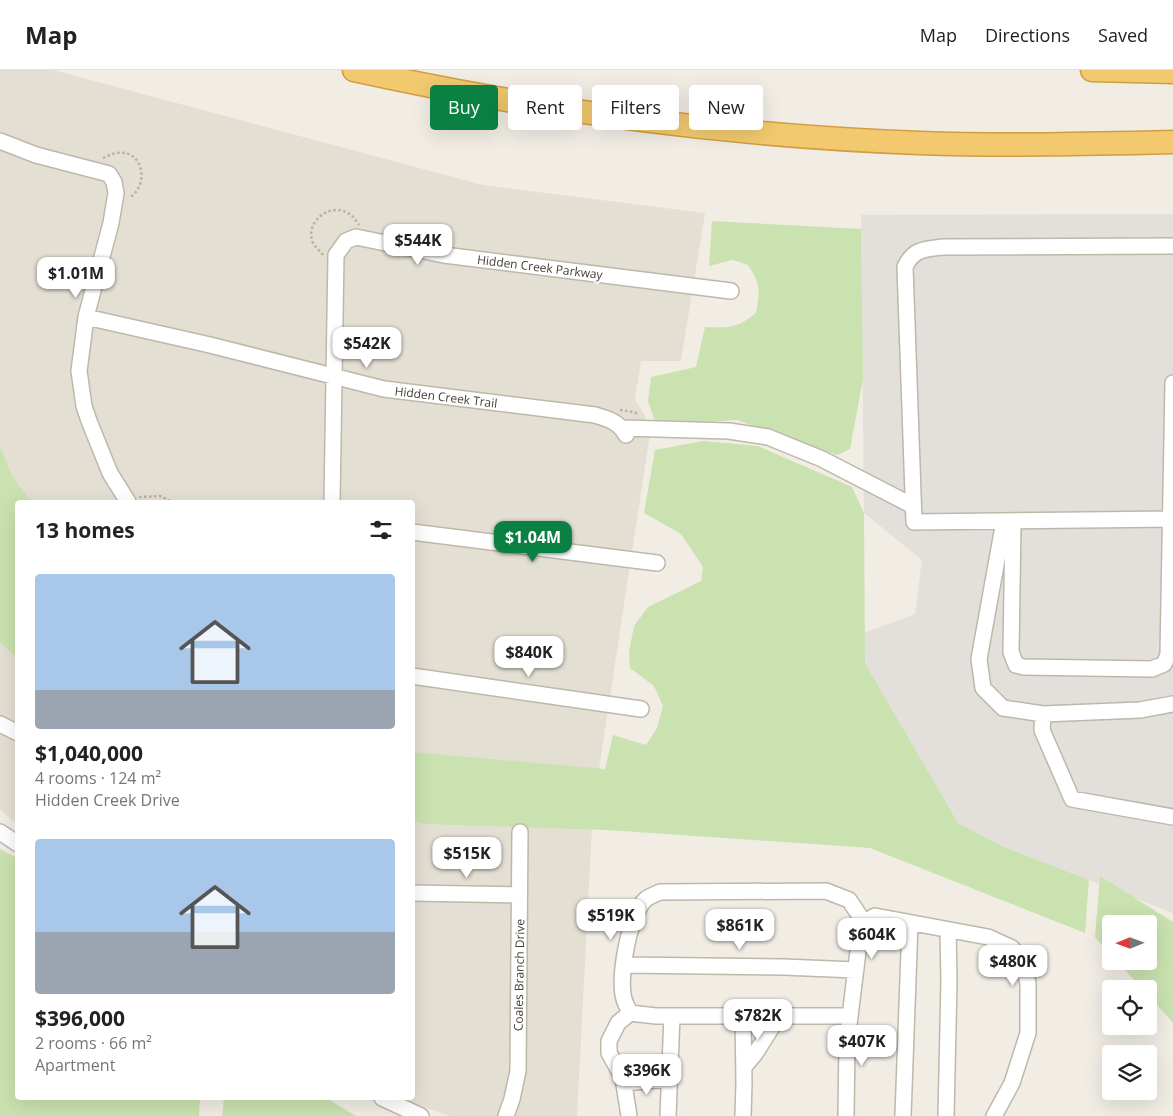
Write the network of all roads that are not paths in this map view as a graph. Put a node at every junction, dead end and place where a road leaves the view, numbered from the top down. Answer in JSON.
{"nodes":[{"id":1,"x":354,"y":70,"type":"edge"},
{"id":2,"x":1092,"y":70,"type":"edge"},
{"id":3,"x":1173,"y":72,"type":"edge"},
{"id":4,"x":0,"y":140,"type":"edge"},
{"id":5,"x":1173,"y":142,"type":"edge"},
{"id":6,"x":1039,"y":145,"type":"junction"},
{"id":7,"x":1173,"y":149,"type":"edge"},
{"id":8,"x":1173,"y":246,"type":"edge"},
{"id":9,"x":731,"y":291,"type":"dead end"},
{"id":10,"x":86,"y":317,"type":"junction"},
{"id":11,"x":334,"y":377,"type":"junction"},
{"id":12,"x":1173,"y":383,"type":"edge"},
{"id":13,"x":131,"y":498,"type":"edge"},
{"id":14,"x":332,"y":500,"type":"edge"},
{"id":15,"x":913,"y":506,"type":"junction"},
{"id":16,"x":1172,"y":519,"type":"edge"},
{"id":17,"x":1009,"y":521,"type":"junction"},
{"id":18,"x":415,"y":532,"type":"edge"},
{"id":19,"x":657,"y":563,"type":"dead end"},
{"id":20,"x":415,"y":676,"type":"edge"},
{"id":21,"x":1173,"y":704,"type":"edge"},
{"id":22,"x":641,"y":709,"type":"dead end"},
{"id":23,"x":1043,"y":714,"type":"junction"},
{"id":24,"x":0,"y":724,"type":"edge"},
{"id":25,"x":15,"y":732,"type":"edge"},
{"id":26,"x":1173,"y":817,"type":"edge"},
{"id":27,"x":0,"y":832,"type":"edge"},
{"id":28,"x":520,"y":832,"type":"dead end"},
{"id":29,"x":15,"y":842,"type":"edge"},
{"id":30,"x":415,"y":893,"type":"edge"},
{"id":31,"x":519,"y":895,"type":"junction"},
{"id":32,"x":864,"y":922,"type":"junction"},
{"id":33,"x":910,"y":922,"type":"junction"},
{"id":34,"x":948,"y":930,"type":"junction"},
{"id":35,"x":624,"y":965,"type":"junction"},
{"id":36,"x":856,"y":970,"type":"junction"},
{"id":37,"x":630,"y":1013,"type":"junction"},
{"id":38,"x":672,"y":1016,"type":"junction"},
{"id":39,"x":743,"y":1016,"type":"junction"},
{"id":40,"x":779,"y":1016,"type":"junction"},
{"id":41,"x":850,"y":1016,"type":"junction"},
{"id":42,"x":744,"y":1067,"type":"junction"},
{"id":43,"x":668,"y":1079,"type":"junction"},
{"id":44,"x":624,"y":1083,"type":"junction"},
{"id":45,"x":386,"y":1100,"type":"edge"},
{"id":46,"x":421,"y":1116,"type":"edge"},
{"id":47,"x":506,"y":1116,"type":"edge"},
{"id":48,"x":629,"y":1116,"type":"edge"},
{"id":49,"x":668,"y":1116,"type":"edge"},
{"id":50,"x":742,"y":1116,"type":"edge"},
{"id":51,"x":846,"y":1116,"type":"edge"},
{"id":52,"x":903,"y":1116,"type":"edge"},
{"id":53,"x":946,"y":1116,"type":"edge"},
{"id":54,"x":994,"y":1116,"type":"edge"}],
"edges":[{"from":1,"to":6,"type":"highway"},
{"from":2,"to":3,"type":"highway"},
{"from":4,"to":10,"type":"street"},
{"from":5,"to":6,"type":"highway"},
{"from":6,"to":7,"type":"highway"},
{"from":8,"to":15,"type":"street"},
{"from":9,"to":11,"type":"street","name":"Hidden Creek Parkway"},
{"from":10,"to":11,"type":"street","name":"Hidden Creek Trail"},
{"from":10,"to":13,"type":"street"},
{"from":11,"to":14,"type":"street","name":"Hidden Creek Parkway"},
{"from":11,"to":15,"type":"street","name":"Hidden Creek Trail"},
{"from":12,"to":16,"type":"street"},
{"from":15,"to":17,"type":"street"},
{"from":16,"to":17,"type":"street"},
{"from":16,"to":17,"type":"street"},
{"from":17,"to":23,"type":"street"},
{"from":18,"to":19,"type":"street"},
{"from":20,"to":22,"type":"street"},
{"from":21,"to":23,"type":"street"},
{"from":23,"to":26,"type":"street"},
{"from":24,"to":25,"type":"street"},
{"from":27,"to":29,"type":"street"},
{"from":28,"to":31,"type":"street","name":"Coales Branch Drive"},
{"from":30,"to":31,"type":"street"},
{"from":31,"to":47,"type":"street","name":"Coales Branch Drive"},
{"from":32,"to":33,"type":"street"},
{"from":32,"to":35,"type":"street"},
{"from":32,"to":36,"type":"street"},
{"from":33,"to":34,"type":"street"},
{"from":33,"to":52,"type":"street"},
{"from":34,"to":53,"type":"street"},
{"from":34,"to":54,"type":"street"},
{"from":35,"to":36,"type":"street"},
{"from":35,"to":37,"type":"street"},
{"from":36,"to":41,"type":"street"},
{"from":37,"to":38,"type":"street"},
{"from":37,"to":44,"type":"street"},
{"from":38,"to":39,"type":"street"},
{"from":38,"to":43,"type":"street"},
{"from":39,"to":40,"type":"street"},
{"from":39,"to":42,"type":"street"},
{"from":40,"to":41,"type":"street"},
{"from":40,"to":42,"type":"street"},
{"from":41,"to":51,"type":"street"},
{"from":42,"to":50,"type":"street"},
{"from":43,"to":44,"type":"street"},
{"from":43,"to":49,"type":"street"},
{"from":44,"to":48,"type":"street"},
{"from":45,"to":46,"type":"street"}]}
